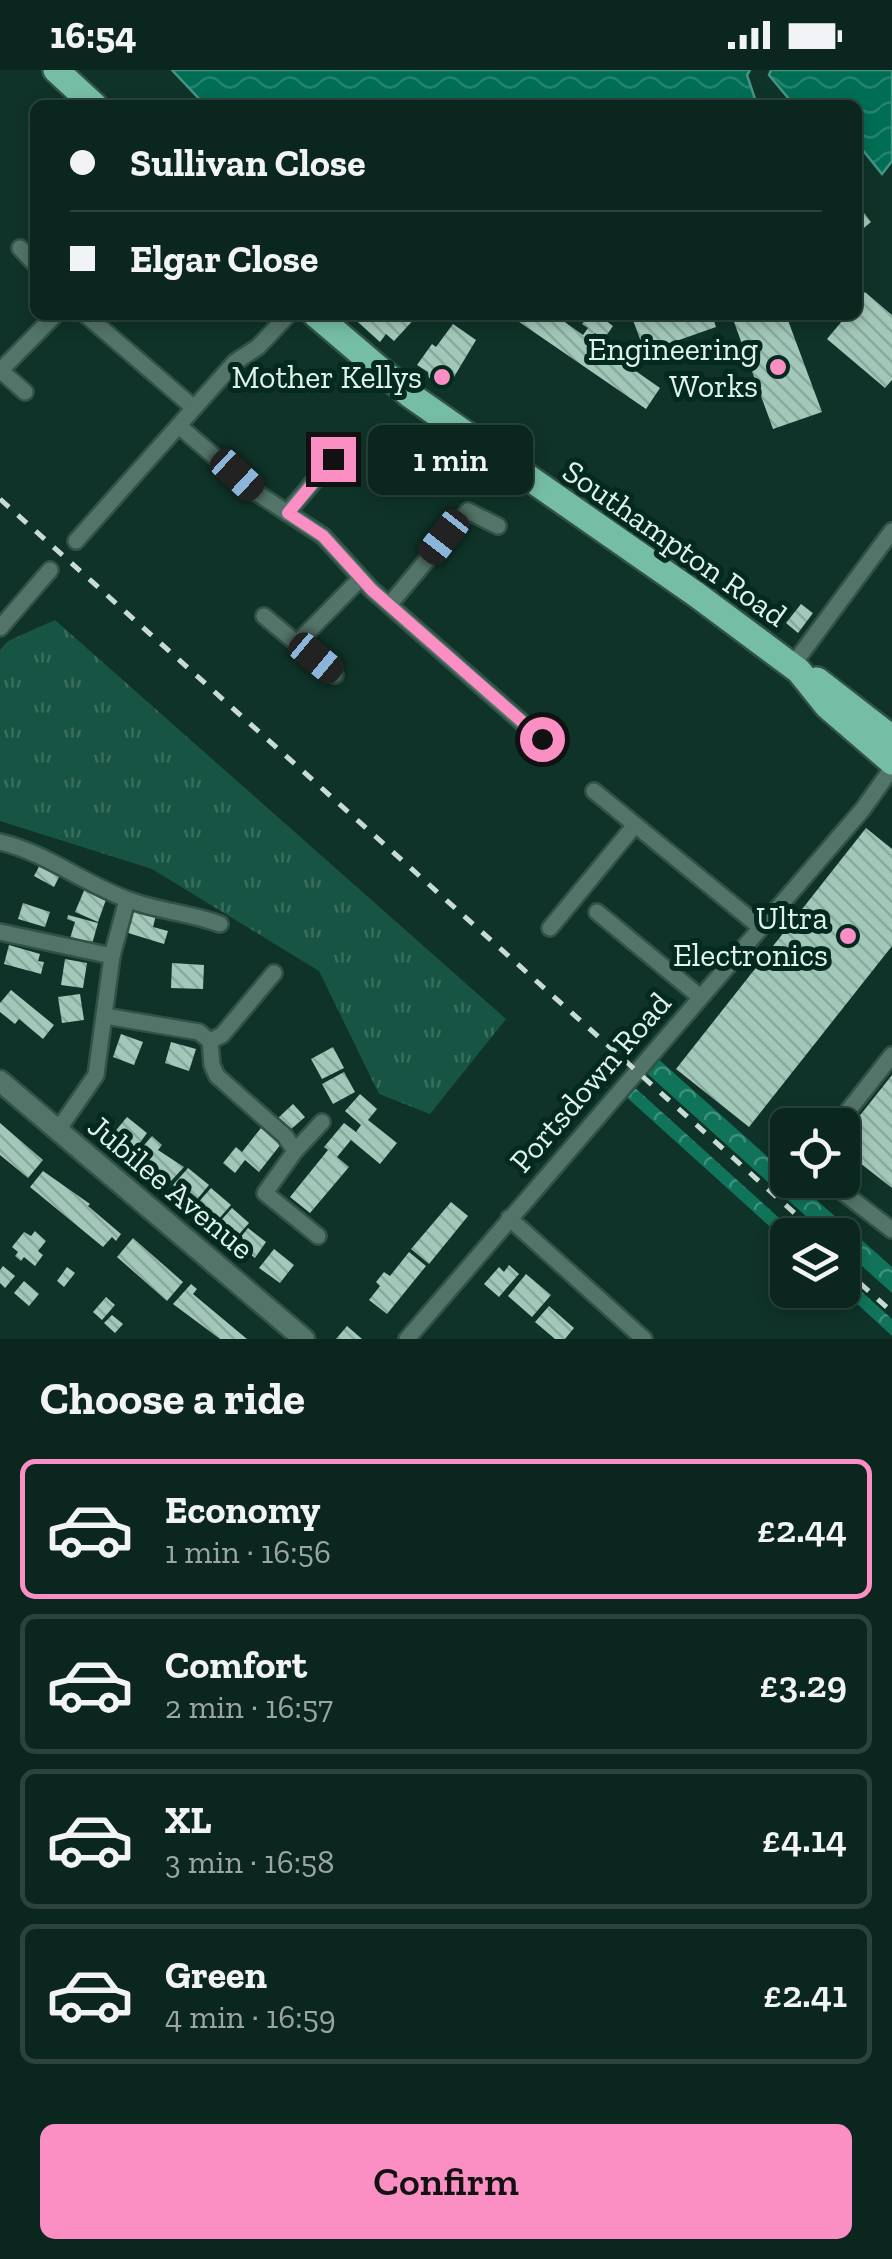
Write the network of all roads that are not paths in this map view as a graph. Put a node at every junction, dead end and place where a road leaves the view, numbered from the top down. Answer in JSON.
{"nodes":[{"id":1,"x":56,"y":70,"type":"edge"},
{"id":2,"x":89,"y":100,"type":"edge"},
{"id":3,"x":20,"y":248,"type":"dead end"},
{"id":4,"x":30,"y":259,"type":"edge"},
{"id":5,"x":50,"y":320,"type":"edge"},
{"id":6,"x":92,"y":320,"type":"edge"},
{"id":7,"x":283,"y":320,"type":"edge"},
{"id":8,"x":322,"y":320,"type":"edge"},
{"id":9,"x":0,"y":370,"type":"edge"},
{"id":10,"x":25,"y":392,"type":"dead end"},
{"id":11,"x":194,"y":408,"type":"junction"},
{"id":12,"x":179,"y":426,"type":"junction"},
{"id":13,"x":333,"y":459,"type":"dead end"},
{"id":14,"x":288,"y":513,"type":"junction"},
{"id":15,"x":498,"y":526,"type":"dead end"},
{"id":16,"x":892,"y":531,"type":"edge"},
{"id":17,"x":76,"y":541,"type":"dead end"},
{"id":18,"x":50,"y":570,"type":"dead end"},
{"id":19,"x":361,"y":578,"type":"junction"},
{"id":20,"x":390,"y":604,"type":"junction"},
{"id":21,"x":264,"y":616,"type":"dead end"},
{"id":22,"x":0,"y":628,"type":"edge"},
{"id":23,"x":297,"y":642,"type":"junction"},
{"id":24,"x":796,"y":669,"type":"junction"},
{"id":25,"x":335,"y":674,"type":"dead end"},
{"id":26,"x":892,"y":738,"type":"edge"},
{"id":27,"x":542,"y":739,"type":"dead end"},
{"id":28,"x":892,"y":765,"type":"edge"},
{"id":29,"x":594,"y":791,"type":"dead end"},
{"id":30,"x":635,"y":825,"type":"junction"},
{"id":31,"x":0,"y":842,"type":"edge"},
{"id":32,"x":127,"y":900,"type":"junction"},
{"id":33,"x":597,"y":912,"type":"dead end"},
{"id":34,"x":220,"y":924,"type":"dead end"},
{"id":35,"x":760,"y":927,"type":"junction"},
{"id":36,"x":550,"y":928,"type":"dead end"},
{"id":37,"x":0,"y":932,"type":"edge"},
{"id":38,"x":112,"y":956,"type":"junction"},
{"id":39,"x":274,"y":973,"type":"dead end"},
{"id":40,"x":699,"y":996,"type":"junction"},
{"id":41,"x":105,"y":1016,"type":"junction"},
{"id":42,"x":210,"y":1040,"type":"junction"},
{"id":43,"x":892,"y":1055,"type":"edge"},
{"id":44,"x":0,"y":1081,"type":"edge"},
{"id":45,"x":850,"y":1108,"type":"edge"},
{"id":46,"x":322,"y":1122,"type":"dead end"},
{"id":47,"x":58,"y":1130,"type":"junction"},
{"id":48,"x":295,"y":1151,"type":"junction"},
{"id":49,"x":850,"y":1198,"type":"edge"},
{"id":50,"x":509,"y":1218,"type":"junction"},
{"id":51,"x":892,"y":1230,"type":"edge"},
{"id":52,"x":318,"y":1236,"type":"dead end"},
{"id":53,"x":304,"y":1339,"type":"edge"},
{"id":54,"x":407,"y":1339,"type":"edge"},
{"id":55,"x":644,"y":1339,"type":"edge"}],
"edges":[{"from":1,"to":2,"type":"main road"},
{"from":3,"to":4,"type":"street"},
{"from":5,"to":9,"type":"street"},
{"from":6,"to":11,"type":"street"},
{"from":7,"to":11,"type":"street"},
{"from":8,"to":24,"type":"main road","name":"Southampton Road"},
{"from":9,"to":10,"type":"street"},
{"from":11,"to":12,"type":"street"},
{"from":12,"to":14,"type":"street"},
{"from":12,"to":17,"type":"street"},
{"from":13,"to":14,"type":"street"},
{"from":14,"to":19,"type":"street"},
{"from":15,"to":20,"type":"street"},
{"from":16,"to":24,"type":"street"},
{"from":18,"to":22,"type":"street"},
{"from":19,"to":20,"type":"street"},
{"from":19,"to":23,"type":"street"},
{"from":20,"to":27,"type":"street"},
{"from":21,"to":23,"type":"street"},
{"from":23,"to":25,"type":"street"},
{"from":24,"to":26,"type":"main road"},
{"from":24,"to":28,"type":"main road","name":"Southampton Road"},
{"from":28,"to":35,"type":"street","name":"Portsdown Road"},
{"from":29,"to":30,"type":"street"},
{"from":30,"to":35,"type":"street"},
{"from":30,"to":36,"type":"street"},
{"from":31,"to":32,"type":"street"},
{"from":32,"to":34,"type":"street"},
{"from":32,"to":38,"type":"street"},
{"from":33,"to":40,"type":"street"},
{"from":35,"to":40,"type":"street","name":"Portsdown Road"},
{"from":37,"to":38,"type":"street"},
{"from":38,"to":41,"type":"street"},
{"from":39,"to":42,"type":"street"},
{"from":40,"to":50,"type":"street","name":"Portsdown Road"},
{"from":41,"to":42,"type":"street"},
{"from":41,"to":47,"type":"street"},
{"from":42,"to":48,"type":"street"},
{"from":43,"to":45,"type":"street"},
{"from":44,"to":47,"type":"street","name":"Jubilee Avenue"},
{"from":46,"to":48,"type":"street"},
{"from":47,"to":53,"type":"street","name":"Jubilee Avenue"},
{"from":48,"to":52,"type":"street"},
{"from":49,"to":51,"type":"street"},
{"from":50,"to":54,"type":"street","name":"Portsdown Road"},
{"from":50,"to":55,"type":"street"}]}
